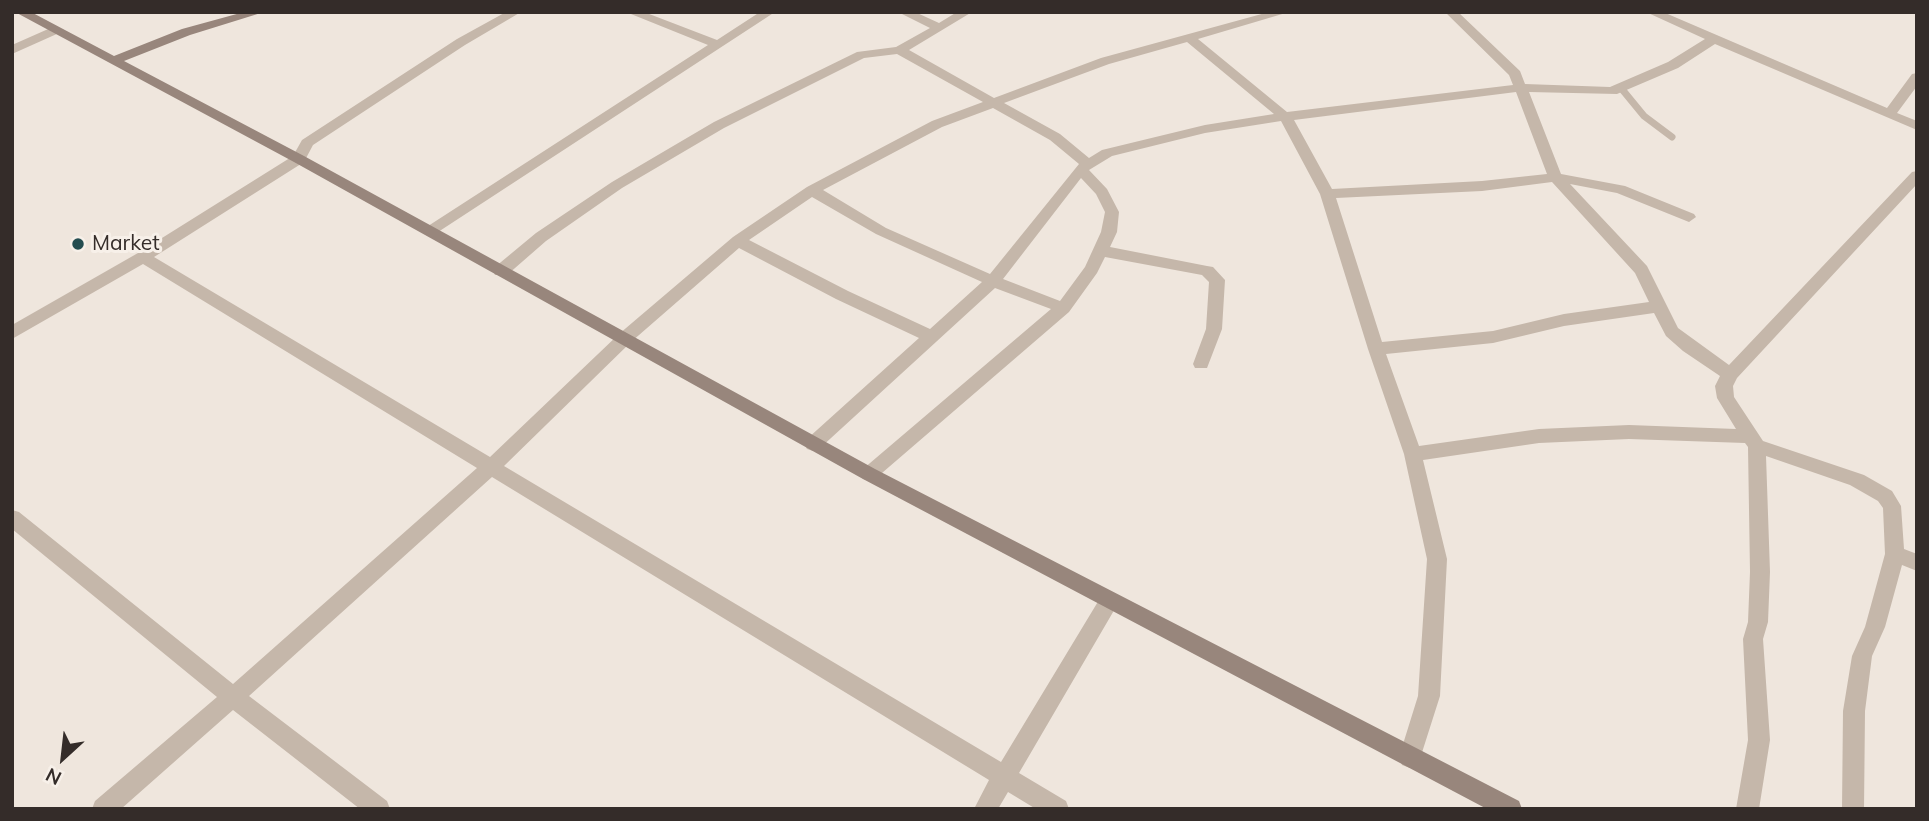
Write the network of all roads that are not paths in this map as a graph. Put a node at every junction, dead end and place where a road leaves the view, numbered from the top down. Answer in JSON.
{"nodes":[{"id":1,"x":21,"y":12,"type":"edge"},
{"id":2,"x":258,"y":12,"type":"edge"},
{"id":3,"x":514,"y":12,"type":"edge"},
{"id":4,"x":632,"y":12,"type":"edge"},
{"id":5,"x":769,"y":12,"type":"edge"},
{"id":6,"x":904,"y":12,"type":"edge"},
{"id":7,"x":966,"y":12,"type":"edge"},
{"id":8,"x":1222,"y":12,"type":"edge"},
{"id":9,"x":1283,"y":12,"type":"edge"},
{"id":10,"x":1451,"y":12,"type":"edge"},
{"id":11,"x":1652,"y":12,"type":"edge"},
{"id":12,"x":1238,"y":25,"type":"junction"},
{"id":13,"x":940,"y":28,"type":"junction"},
{"id":14,"x":55,"y":30,"type":"junction"},
{"id":15,"x":1190,"y":39,"type":"junction"},
{"id":16,"x":1712,"y":40,"type":"junction"},
{"id":17,"x":717,"y":44,"type":"junction"},
{"id":18,"x":12,"y":50,"type":"edge"},
{"id":19,"x":899,"y":50,"type":"junction"},
{"id":20,"x":113,"y":61,"type":"junction"},
{"id":21,"x":1917,"y":77,"type":"edge"},
{"id":22,"x":1520,"y":88,"type":"junction"},
{"id":23,"x":1621,"y":88,"type":"junction"},
{"id":24,"x":995,"y":103,"type":"junction"},
{"id":25,"x":1889,"y":115,"type":"junction"},
{"id":26,"x":1286,"y":118,"type":"junction"},
{"id":27,"x":1917,"y":126,"type":"edge"},
{"id":28,"x":1672,"y":137,"type":"dead end"},
{"id":29,"x":299,"y":159,"type":"junction"},
{"id":30,"x":1084,"y":166,"type":"junction"},
{"id":31,"x":1917,"y":175,"type":"edge"},
{"id":32,"x":1555,"y":177,"type":"junction"},
{"id":33,"x":812,"y":190,"type":"junction"},
{"id":34,"x":1327,"y":194,"type":"junction"},
{"id":35,"x":1689,"y":218,"type":"dead end"},
{"id":36,"x":430,"y":231,"type":"junction"},
{"id":37,"x":738,"y":241,"type":"junction"},
{"id":38,"x":1101,"y":251,"type":"junction"},
{"id":39,"x":143,"y":257,"type":"junction"},
{"id":40,"x":501,"y":271,"type":"junction"},
{"id":41,"x":993,"y":281,"type":"junction"},
{"id":42,"x":1660,"y":306,"type":"junction"},
{"id":43,"x":1063,"y":308,"type":"junction"},
{"id":44,"x":12,"y":333,"type":"edge"},
{"id":45,"x":930,"y":335,"type":"junction"},
{"id":46,"x":625,"y":338,"type":"junction"},
{"id":47,"x":1376,"y":349,"type":"junction"},
{"id":48,"x":1201,"y":364,"type":"dead end"},
{"id":49,"x":1730,"y":374,"type":"junction"},
{"id":50,"x":1754,"y":441,"type":"junction"},
{"id":51,"x":813,"y":444,"type":"junction"},
{"id":52,"x":1413,"y":454,"type":"junction"},
{"id":53,"x":492,"y":466,"type":"junction"},
{"id":54,"x":869,"y":474,"type":"junction"},
{"id":55,"x":12,"y":518,"type":"edge"},
{"id":56,"x":1895,"y":554,"type":"junction"},
{"id":57,"x":1917,"y":563,"type":"edge"},
{"id":58,"x":1109,"y":601,"type":"junction"},
{"id":59,"x":233,"y":697,"type":"junction"},
{"id":60,"x":1410,"y":757,"type":"junction"},
{"id":61,"x":1006,"y":776,"type":"junction"},
{"id":62,"x":103,"y":809,"type":"edge"},
{"id":63,"x":379,"y":809,"type":"edge"},
{"id":64,"x":985,"y":809,"type":"edge"},
{"id":65,"x":1058,"y":809,"type":"edge"},
{"id":66,"x":1511,"y":809,"type":"edge"},
{"id":67,"x":1747,"y":809,"type":"edge"},
{"id":68,"x":1853,"y":809,"type":"edge"}],
"edges":[{"from":1,"to":14,"type":"street"},
{"from":2,"to":20,"type":"street"},
{"from":3,"to":29,"type":"street"},
{"from":4,"to":17,"type":"street"},
{"from":5,"to":17,"type":"street"},
{"from":6,"to":13,"type":"street"},
{"from":7,"to":13,"type":"street"},
{"from":8,"to":12,"type":"street"},
{"from":9,"to":12,"type":"street"},
{"from":10,"to":22,"type":"street"},
{"from":11,"to":16,"type":"street"},
{"from":12,"to":15,"type":"street"},
{"from":13,"to":19,"type":"street"},
{"from":14,"to":18,"type":"street"},
{"from":14,"to":20,"type":"street"},
{"from":15,"to":24,"type":"street"},
{"from":15,"to":26,"type":"street"},
{"from":16,"to":23,"type":"street"},
{"from":16,"to":25,"type":"street"},
{"from":17,"to":36,"type":"street"},
{"from":19,"to":24,"type":"street"},
{"from":19,"to":40,"type":"street"},
{"from":20,"to":29,"type":"street"},
{"from":21,"to":25,"type":"street"},
{"from":22,"to":23,"type":"street"},
{"from":22,"to":26,"type":"street"},
{"from":22,"to":32,"type":"street"},
{"from":23,"to":28,"type":"lane"},
{"from":24,"to":30,"type":"street"},
{"from":24,"to":33,"type":"street"},
{"from":25,"to":27,"type":"street"},
{"from":26,"to":30,"type":"street"},
{"from":26,"to":34,"type":"street"},
{"from":29,"to":36,"type":"street"},
{"from":29,"to":39,"type":"street"},
{"from":30,"to":38,"type":"street"},
{"from":30,"to":41,"type":"street"},
{"from":31,"to":49,"type":"street"},
{"from":32,"to":34,"type":"street"},
{"from":32,"to":35,"type":"street"},
{"from":32,"to":42,"type":"street"},
{"from":33,"to":37,"type":"street"},
{"from":33,"to":41,"type":"street"},
{"from":34,"to":47,"type":"street"},
{"from":36,"to":40,"type":"street"},
{"from":37,"to":45,"type":"street"},
{"from":37,"to":46,"type":"street"},
{"from":38,"to":43,"type":"street"},
{"from":38,"to":48,"type":"street"},
{"from":39,"to":44,"type":"street"},
{"from":39,"to":53,"type":"street"},
{"from":40,"to":46,"type":"street"},
{"from":41,"to":43,"type":"street"},
{"from":41,"to":45,"type":"street"},
{"from":42,"to":47,"type":"street"},
{"from":42,"to":49,"type":"street"},
{"from":43,"to":54,"type":"street"},
{"from":45,"to":51,"type":"street"},
{"from":46,"to":51,"type":"street"},
{"from":46,"to":53,"type":"street"},
{"from":47,"to":52,"type":"street"},
{"from":49,"to":50,"type":"street"},
{"from":50,"to":52,"type":"street"},
{"from":50,"to":56,"type":"street"},
{"from":50,"to":67,"type":"street"},
{"from":51,"to":54,"type":"street"},
{"from":52,"to":60,"type":"street"},
{"from":53,"to":59,"type":"street"},
{"from":53,"to":61,"type":"street"},
{"from":54,"to":58,"type":"street"},
{"from":55,"to":59,"type":"street"},
{"from":56,"to":57,"type":"street"},
{"from":56,"to":68,"type":"street"},
{"from":58,"to":60,"type":"street"},
{"from":58,"to":61,"type":"street"},
{"from":59,"to":62,"type":"street"},
{"from":59,"to":63,"type":"street"},
{"from":60,"to":66,"type":"street"},
{"from":61,"to":64,"type":"street"},
{"from":61,"to":65,"type":"street"}]}
